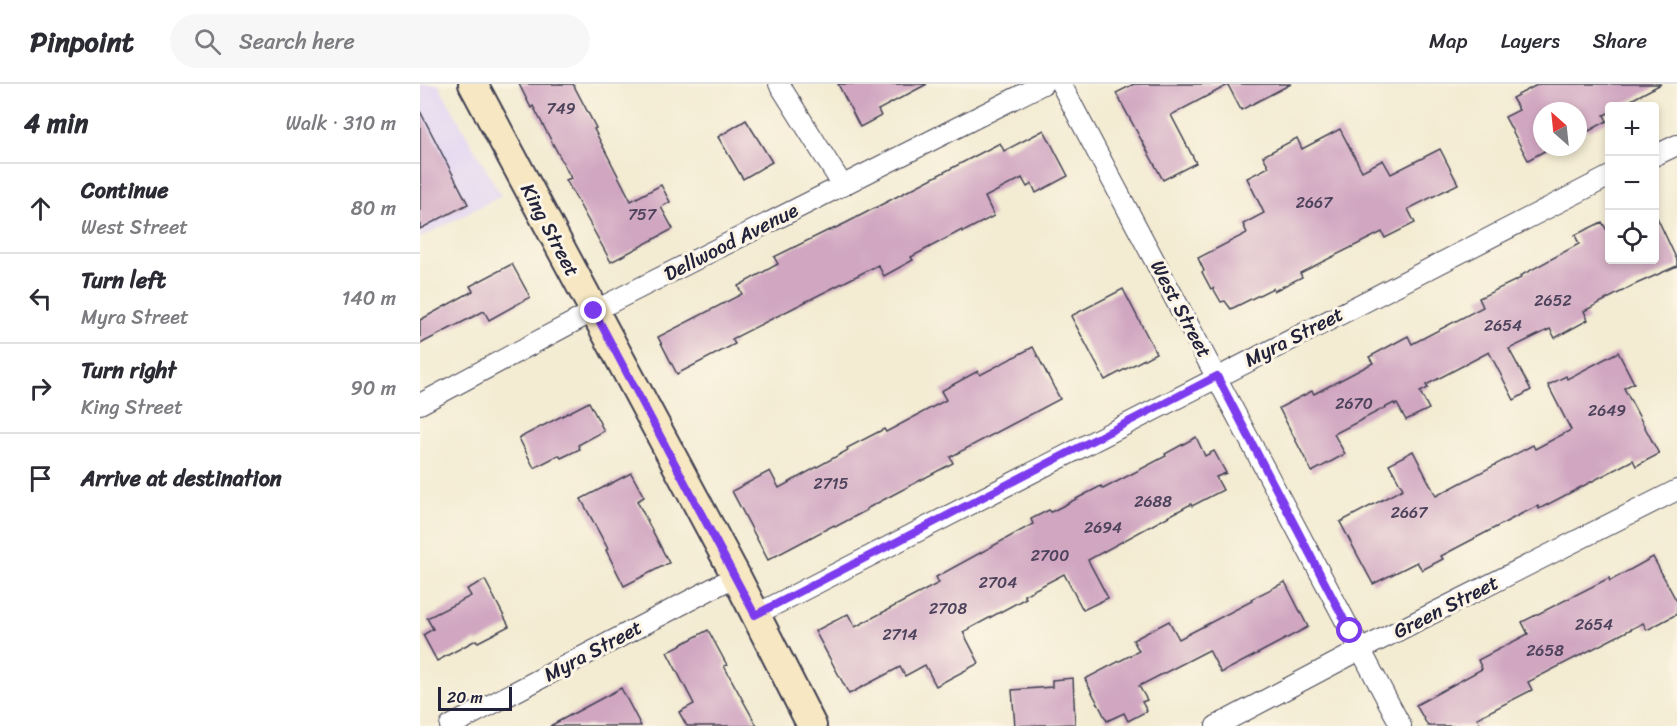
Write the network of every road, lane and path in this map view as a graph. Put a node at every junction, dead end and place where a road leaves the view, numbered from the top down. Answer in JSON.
{"nodes":[{"id":1,"x":473,"y":84,"type":"edge"},
{"id":2,"x":779,"y":84,"type":"edge"},
{"id":3,"x":1043,"y":84,"type":"edge"},
{"id":4,"x":1061,"y":84,"type":"edge"},
{"id":5,"x":1677,"y":146,"type":"edge"},
{"id":6,"x":1659,"y":154,"type":"edge"},
{"id":7,"x":1605,"y":179,"type":"edge"},
{"id":8,"x":843,"y":186,"type":"junction"},
{"id":9,"x":594,"y":311,"type":"junction"},
{"id":10,"x":1217,"y":376,"type":"junction"},
{"id":11,"x":420,"y":404,"type":"edge"},
{"id":12,"x":1677,"y":490,"type":"edge"},
{"id":13,"x":736,"y":576,"type":"junction"},
{"id":14,"x":755,"y":615,"type":"junction"},
{"id":15,"x":1360,"y":650,"type":"junction"},
{"id":16,"x":450,"y":726,"type":"edge"},
{"id":17,"x":812,"y":726,"type":"edge"},
{"id":18,"x":1216,"y":726,"type":"edge"},
{"id":19,"x":1401,"y":726,"type":"edge"}],
"edges":[{"from":1,"to":9,"type":"main road","name":"King Street"},
{"from":2,"to":8,"type":"street"},
{"from":3,"to":8,"type":"street","name":"Dellwood Avenue"},
{"from":4,"to":10,"type":"street","name":"West Street"},
{"from":5,"to":6,"type":"street"},
{"from":7,"to":10,"type":"street","name":"Myra Street"},
{"from":8,"to":9,"type":"street","name":"Dellwood Avenue"},
{"from":9,"to":11,"type":"street","name":"Dellwood Avenue"},
{"from":9,"to":13,"type":"main road","name":"King Street"},
{"from":10,"to":14,"type":"street","name":"Myra Street"},
{"from":10,"to":15,"type":"street","name":"West Street"},
{"from":12,"to":15,"type":"street","name":"Green Street"},
{"from":13,"to":14,"type":"main road","name":"King Street"},
{"from":13,"to":16,"type":"street","name":"Myra Street"},
{"from":14,"to":17,"type":"main road","name":"King Street"},
{"from":15,"to":18,"type":"street","name":"Green Street"},
{"from":15,"to":19,"type":"street","name":"West Street"}]}
